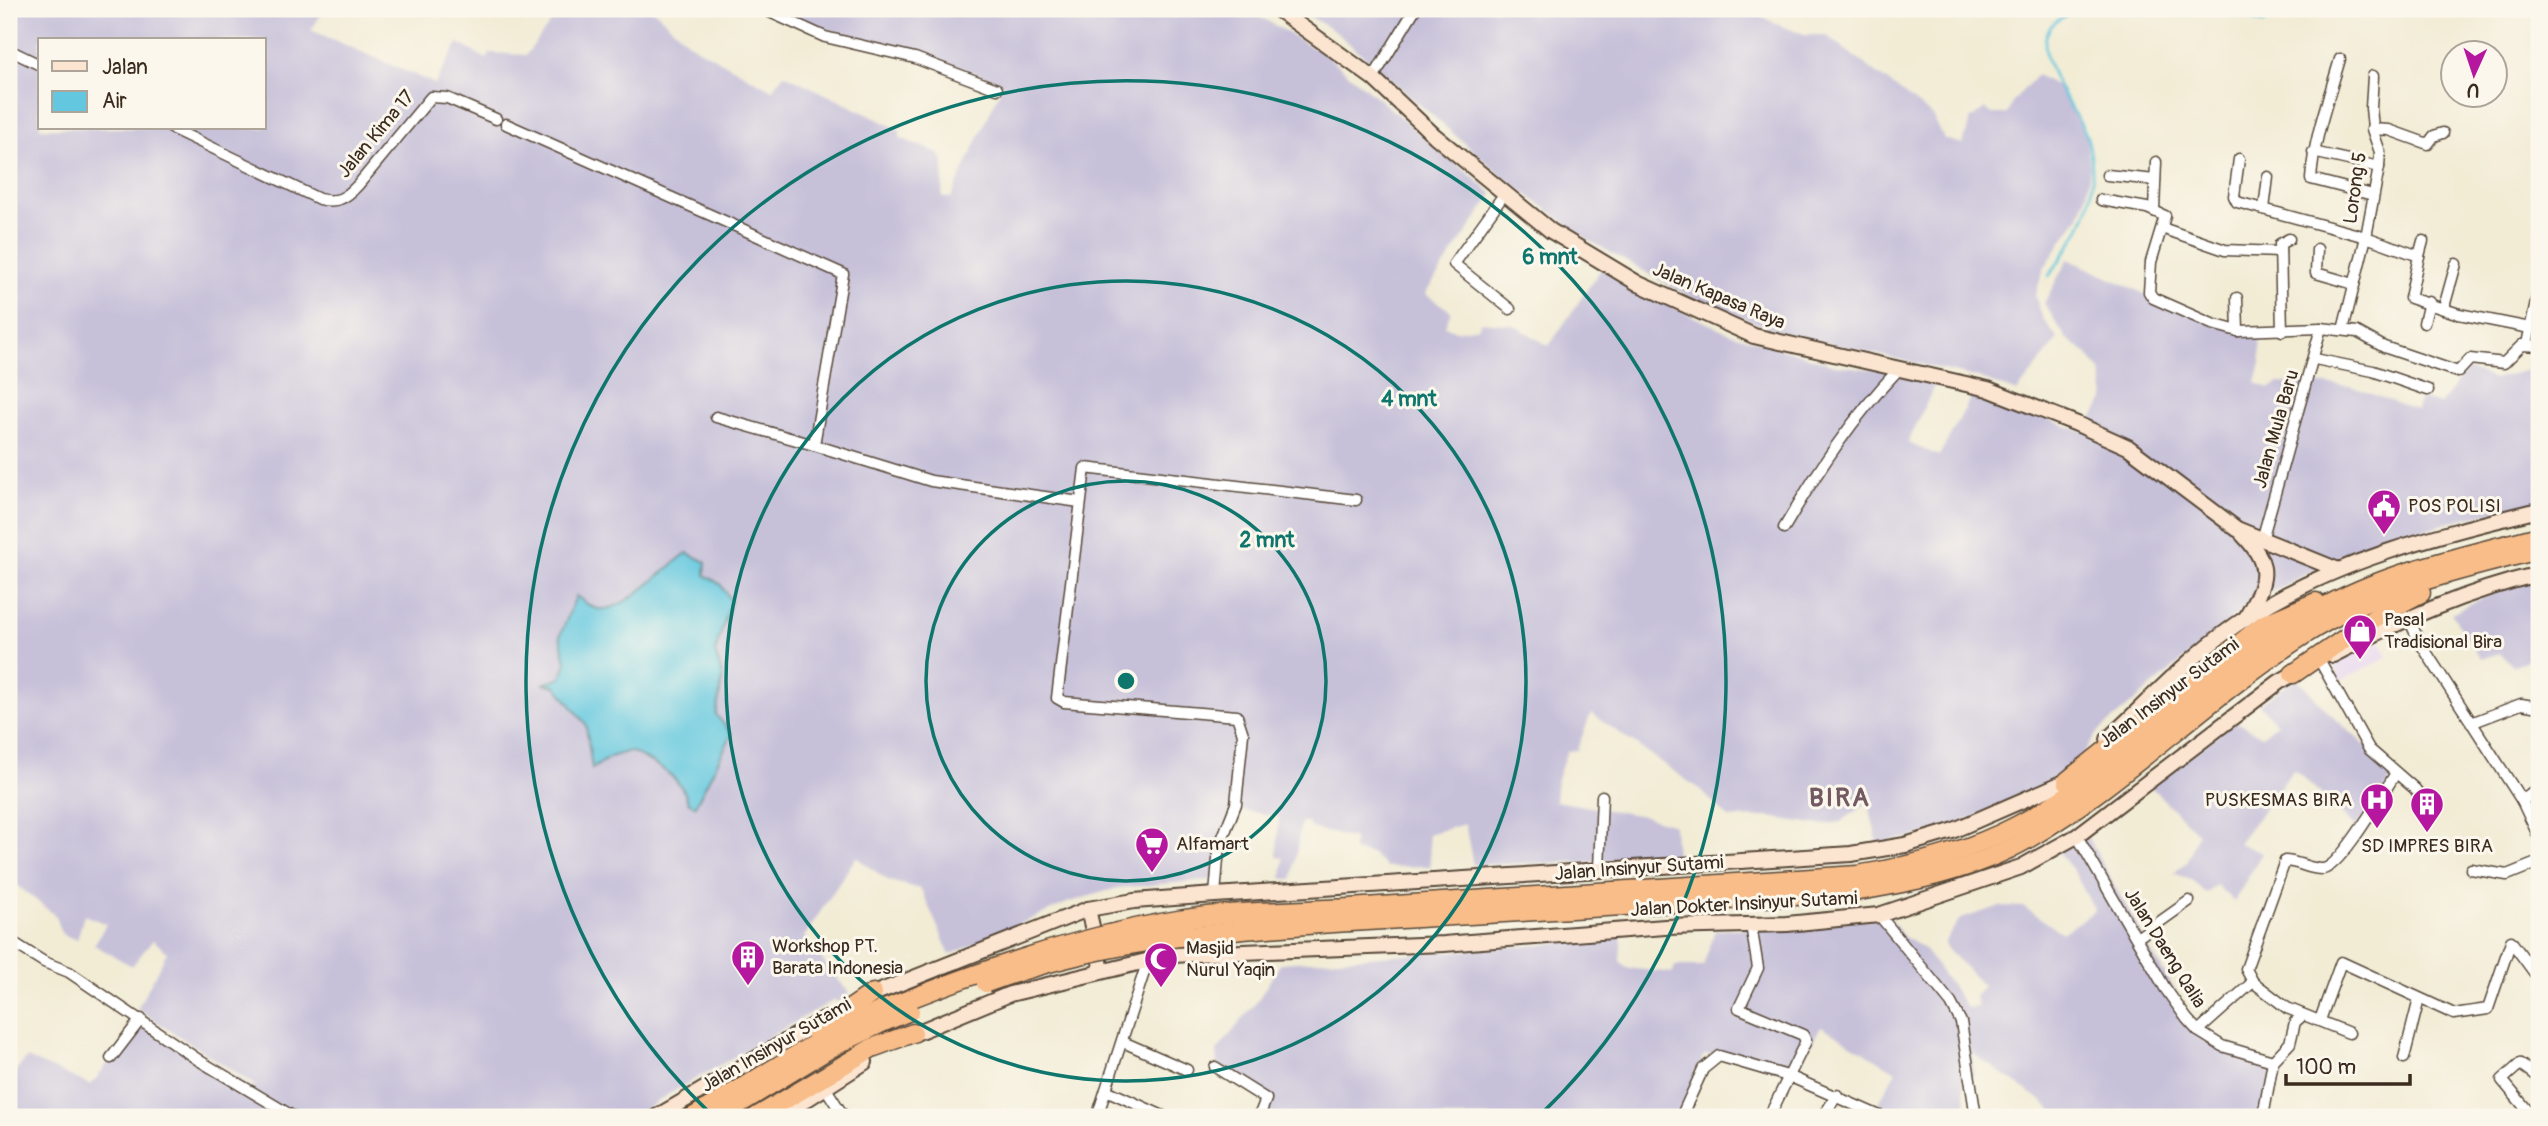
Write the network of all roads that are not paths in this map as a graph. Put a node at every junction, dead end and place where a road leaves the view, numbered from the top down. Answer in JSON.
{"nodes":[{"id":1,"x":763,"y":9,"type":"edge"},
{"id":2,"x":1277,"y":9,"type":"edge"},
{"id":3,"x":1415,"y":9,"type":"edge"},
{"id":4,"x":9,"y":50,"type":"edge"},
{"id":5,"x":2340,"y":59,"type":"dead end"},
{"id":6,"x":38,"y":64,"type":"edge"},
{"id":7,"x":2373,"y":76,"type":"dead end"},
{"id":8,"x":1373,"y":78,"type":"junction"},
{"id":9,"x":997,"y":89,"type":"dead end"},
{"id":10,"x":496,"y":119,"type":"dead end"},
{"id":11,"x":506,"y":124,"type":"dead end"},
{"id":12,"x":2374,"y":128,"type":"junction"},
{"id":13,"x":175,"y":130,"type":"edge"},
{"id":14,"x":2443,"y":133,"type":"dead end"},
{"id":15,"x":2313,"y":152,"type":"junction"},
{"id":16,"x":2239,"y":159,"type":"dead end"},
{"id":17,"x":2157,"y":162,"type":"dead end"},
{"id":18,"x":2379,"y":167,"type":"junction"},
{"id":19,"x":2107,"y":175,"type":"dead end"},
{"id":20,"x":2268,"y":177,"type":"dead end"},
{"id":21,"x":2155,"y":180,"type":"junction"},
{"id":22,"x":1504,"y":193,"type":"junction"},
{"id":23,"x":2373,"y":195,"type":"junction"},
{"id":24,"x":2101,"y":200,"type":"dead end"},
{"id":25,"x":2264,"y":209,"type":"junction"},
{"id":26,"x":2154,"y":210,"type":"junction"},
{"id":27,"x":2162,"y":228,"type":"junction"},
{"id":28,"x":2366,"y":237,"type":"junction"},
{"id":29,"x":2289,"y":239,"type":"dead end"},
{"id":30,"x":2423,"y":242,"type":"dead end"},
{"id":31,"x":2317,"y":249,"type":"dead end"},
{"id":32,"x":2280,"y":252,"type":"junction"},
{"id":33,"x":2419,"y":256,"type":"junction"},
{"id":34,"x":2456,"y":264,"type":"dead end"},
{"id":35,"x":2354,"y":284,"type":"junction"},
{"id":36,"x":2539,"y":287,"type":"edge"},
{"id":37,"x":2237,"y":298,"type":"dead end"},
{"id":38,"x":2429,"y":302,"type":"junction"},
{"id":39,"x":2444,"y":307,"type":"junction"},
{"id":40,"x":1510,"y":309,"type":"dead end"},
{"id":41,"x":2424,"y":323,"type":"dead end"},
{"id":42,"x":2321,"y":328,"type":"junction"},
{"id":43,"x":2530,"y":328,"type":"junction"},
{"id":44,"x":2343,"y":330,"type":"junction"},
{"id":45,"x":2238,"y":331,"type":"junction"},
{"id":46,"x":2281,"y":331,"type":"junction"},
{"id":47,"x":2527,"y":344,"type":"junction"},
{"id":48,"x":2539,"y":346,"type":"edge"},
{"id":49,"x":2315,"y":359,"type":"junction"},
{"id":50,"x":1899,"y":369,"type":"junction"},
{"id":51,"x":2428,"y":390,"type":"dead end"},
{"id":52,"x":716,"y":417,"type":"dead end"},
{"id":53,"x":814,"y":445,"type":"junction"},
{"id":54,"x":1356,"y":500,"type":"dead end"},
{"id":55,"x":1080,"y":502,"type":"junction"},
{"id":56,"x":2539,"y":510,"type":"edge"},
{"id":57,"x":1784,"y":528,"type":"dead end"},
{"id":58,"x":2237,"y":529,"type":"junction"},
{"id":59,"x":2539,"y":536,"type":"edge"},
{"id":60,"x":2262,"y":540,"type":"junction"},
{"id":61,"x":2531,"y":552,"type":"edge"},
{"id":62,"x":2336,"y":569,"type":"junction"},
{"id":63,"x":2539,"y":574,"type":"edge"},
{"id":64,"x":2370,"y":586,"type":"junction"},
{"id":65,"x":2246,"y":617,"type":"junction"},
{"id":66,"x":2408,"y":617,"type":"junction"},
{"id":67,"x":2320,"y":661,"type":"junction"},
{"id":68,"x":2293,"y":674,"type":"junction"},
{"id":69,"x":2539,"y":707,"type":"edge"},
{"id":70,"x":2471,"y":723,"type":"junction"},
{"id":71,"x":2396,"y":773,"type":"junction"},
{"id":72,"x":2067,"y":781,"type":"junction"},
{"id":73,"x":2539,"y":788,"type":"edge"},
{"id":74,"x":1602,"y":796,"type":"dead end"},
{"id":75,"x":2522,"y":801,"type":"junction"},
{"id":76,"x":2427,"y":805,"type":"dead end"},
{"id":77,"x":2077,"y":836,"type":"junction"},
{"id":78,"x":2539,"y":838,"type":"edge"},
{"id":79,"x":2539,"y":862,"type":"edge"},
{"id":80,"x":1599,"y":869,"type":"junction"},
{"id":81,"x":2471,"y":869,"type":"dead end"},
{"id":82,"x":1215,"y":895,"type":"junction"},
{"id":83,"x":2189,"y":901,"type":"dead end"},
{"id":84,"x":1088,"y":909,"type":"junction"},
{"id":85,"x":1350,"y":915,"type":"junction"},
{"id":86,"x":1879,"y":915,"type":"junction"},
{"id":87,"x":1751,"y":925,"type":"junction"},
{"id":88,"x":2137,"y":938,"type":"junction"},
{"id":89,"x":9,"y":940,"type":"edge"},
{"id":90,"x":1148,"y":960,"type":"junction"},
{"id":91,"x":1102,"y":970,"type":"junction"},
{"id":92,"x":2539,"y":979,"type":"edge"},
{"id":93,"x":2253,"y":982,"type":"junction"},
{"id":94,"x":2419,"y":999,"type":"junction"},
{"id":95,"x":880,"y":1008,"type":"junction"},
{"id":96,"x":2302,"y":1016,"type":"junction"},
{"id":97,"x":141,"y":1019,"type":"junction"},
{"id":98,"x":2320,"y":1020,"type":"junction"},
{"id":99,"x":2198,"y":1031,"type":"junction"},
{"id":100,"x":913,"y":1033,"type":"junction"},
{"id":101,"x":2349,"y":1033,"type":"dead end"},
{"id":102,"x":1123,"y":1042,"type":"junction"},
{"id":103,"x":111,"y":1058,"type":"dead end"},
{"id":104,"x":2404,"y":1058,"type":"dead end"},
{"id":105,"x":2273,"y":1061,"type":"junction"},
{"id":106,"x":1215,"y":1067,"type":"dead end"},
{"id":107,"x":1187,"y":1070,"type":"dead end"},
{"id":108,"x":1791,"y":1077,"type":"junction"},
{"id":109,"x":2539,"y":1078,"type":"edge"},
{"id":110,"x":825,"y":1087,"type":"junction"},
{"id":111,"x":1106,"y":1090,"type":"junction"},
{"id":112,"x":1837,"y":1095,"type":"junction"},
{"id":113,"x":704,"y":1116,"type":"edge"},
{"id":114,"x":294,"y":1117,"type":"edge"},
{"id":115,"x":656,"y":1117,"type":"edge"},
{"id":116,"x":756,"y":1117,"type":"edge"},
{"id":117,"x":779,"y":1117,"type":"edge"},
{"id":118,"x":844,"y":1117,"type":"edge"},
{"id":119,"x":1097,"y":1117,"type":"edge"},
{"id":120,"x":1165,"y":1117,"type":"edge"},
{"id":121,"x":1264,"y":1117,"type":"edge"},
{"id":122,"x":1681,"y":1117,"type":"edge"},
{"id":123,"x":1769,"y":1117,"type":"edge"},
{"id":124,"x":1823,"y":1117,"type":"edge"},
{"id":125,"x":1882,"y":1117,"type":"edge"},
{"id":126,"x":1976,"y":1117,"type":"edge"},
{"id":127,"x":2263,"y":1117,"type":"edge"},
{"id":128,"x":2533,"y":1117,"type":"edge"}],
"edges":[{"from":1,"to":9,"type":"street"},
{"from":2,"to":8,"type":"street","name":"Jalan Kapasa Raya"},
{"from":3,"to":8,"type":"street"},
{"from":4,"to":6,"type":"street"},
{"from":5,"to":15,"type":"street"},
{"from":7,"to":12,"type":"street"},
{"from":8,"to":22,"type":"street","name":"Jalan Kapasa Raya"},
{"from":10,"to":13,"type":"street","name":"Jalan Kima 17"},
{"from":11,"to":53,"type":"street"},
{"from":12,"to":14,"type":"street","name":"Lorong 5"},
{"from":12,"to":18,"type":"street","name":"Lorong 5"},
{"from":15,"to":18,"type":"street"},
{"from":15,"to":23,"type":"street"},
{"from":16,"to":25,"type":"street"},
{"from":17,"to":21,"type":"street"},
{"from":18,"to":23,"type":"street","name":"Lorong 5"},
{"from":19,"to":21,"type":"street"},
{"from":20,"to":25,"type":"street"},
{"from":21,"to":26,"type":"street"},
{"from":22,"to":40,"type":"street"},
{"from":22,"to":50,"type":"street","name":"Jalan Kapasa Raya"},
{"from":23,"to":28,"type":"street","name":"Lorong 5"},
{"from":24,"to":26,"type":"street"},
{"from":25,"to":28,"type":"street"},
{"from":26,"to":27,"type":"street"},
{"from":27,"to":32,"type":"street"},
{"from":27,"to":45,"type":"street"},
{"from":28,"to":33,"type":"street"},
{"from":28,"to":35,"type":"street","name":"Lorong 5"},
{"from":29,"to":32,"type":"street"},
{"from":30,"to":33,"type":"street"},
{"from":31,"to":35,"type":"street"},
{"from":32,"to":46,"type":"street"},
{"from":33,"to":38,"type":"street"},
{"from":34,"to":39,"type":"street"},
{"from":35,"to":44,"type":"street","name":"Lorong 5"},
{"from":36,"to":43,"type":"street"},
{"from":37,"to":45,"type":"street"},
{"from":38,"to":39,"type":"street"},
{"from":38,"to":41,"type":"street"},
{"from":39,"to":43,"type":"street"},
{"from":42,"to":44,"type":"street"},
{"from":42,"to":46,"type":"street"},
{"from":42,"to":49,"type":"street","name":"Jalan Mula Baru"},
{"from":43,"to":47,"type":"street"},
{"from":44,"to":47,"type":"street"},
{"from":45,"to":46,"type":"street"},
{"from":47,"to":48,"type":"street"},
{"from":49,"to":51,"type":"street"},
{"from":49,"to":60,"type":"street","name":"Jalan Mula Baru"},
{"from":50,"to":57,"type":"street"},
{"from":50,"to":58,"type":"street","name":"Jalan Kapasa Raya"},
{"from":52,"to":53,"type":"street"},
{"from":53,"to":55,"type":"street"},
{"from":54,"to":55,"type":"street"},
{"from":55,"to":82,"type":"street"},
{"from":56,"to":62,"type":"street"},
{"from":58,"to":60,"type":"street","name":"Jalan Kapasa Raya"},
{"from":58,"to":65,"type":"street","name":"Jalan Kapasa Raya"},
{"from":59,"to":64,"type":"highway","name":"Jalan Insinyur Sutami"},
{"from":60,"to":62,"type":"street","name":"Jalan Kapasa Raya"},
{"from":61,"to":68,"type":"highway"},
{"from":61,"to":85,"type":"highway","name":"Jalan Insinyur Sutami"},
{"from":62,"to":65,"type":"street"},
{"from":63,"to":66,"type":"street","name":"Jalan Dokter Insinyur Sutami"},
{"from":64,"to":72,"type":"highway"},
{"from":64,"to":85,"type":"highway","name":"Jalan Insinyur Sutami"},
{"from":65,"to":72,"type":"street"},
{"from":66,"to":67,"type":"street","name":"Jalan Dokter Insinyur Sutami"},
{"from":66,"to":70,"type":"street"},
{"from":67,"to":68,"type":"street","name":"Jalan Dokter Insinyur Sutami"},
{"from":67,"to":71,"type":"street"},
{"from":68,"to":77,"type":"street","name":"Jalan Dokter Insinyur Sutami"},
{"from":69,"to":70,"type":"street"},
{"from":70,"to":75,"type":"street"},
{"from":71,"to":76,"type":"street"},
{"from":71,"to":93,"type":"street"},
{"from":72,"to":80,"type":"street"},
{"from":73,"to":75,"type":"street"},
{"from":74,"to":80,"type":"street"},
{"from":75,"to":78,"type":"street"},
{"from":77,"to":86,"type":"street","name":"Jalan Dokter Insinyur Sutami"},
{"from":77,"to":88,"type":"street","name":"Jalan Daeng Qalia"},
{"from":79,"to":81,"type":"street"},
{"from":80,"to":82,"type":"street"},
{"from":82,"to":84,"type":"street"},
{"from":83,"to":88,"type":"street"},
{"from":84,"to":91,"type":"street"},
{"from":84,"to":95,"type":"street"},
{"from":85,"to":95,"type":"highway","name":"Jalan Insinyur Sutami","bridge":true},
{"from":86,"to":87,"type":"street","name":"Jalan Dokter Insinyur Sutami"},
{"from":86,"to":126,"type":"street"},
{"from":87,"to":90,"type":"street","name":"Jalan Dokter Insinyur Sutami"},
{"from":87,"to":108,"type":"street"},
{"from":88,"to":99,"type":"street","name":"Jalan Daeng Qalia"},
{"from":89,"to":97,"type":"street"},
{"from":90,"to":91,"type":"street","name":"Jalan Dokter Insinyur Sutami"},
{"from":90,"to":102,"type":"street"},
{"from":91,"to":100,"type":"street","name":"Jalan Dokter Insinyur Sutami"},
{"from":92,"to":94,"type":"street"},
{"from":93,"to":96,"type":"street"},
{"from":93,"to":99,"type":"street"},
{"from":94,"to":98,"type":"street"},
{"from":94,"to":104,"type":"street"},
{"from":95,"to":113,"type":"highway"},
{"from":95,"to":113,"type":"highway","name":"Jalan Insinyur Sutami"},
{"from":95,"to":115,"type":"street"},
{"from":96,"to":98,"type":"street"},
{"from":96,"to":105,"type":"street"},
{"from":97,"to":103,"type":"street"},
{"from":97,"to":114,"type":"street"},
{"from":98,"to":101,"type":"street"},
{"from":99,"to":105,"type":"street","name":"Jalan Daeng Qalia"},
{"from":100,"to":110,"type":"street","name":"Jalan Dokter Insinyur Sutami"},
{"from":100,"to":116,"type":"highway"},
{"from":102,"to":107,"type":"street"},
{"from":102,"to":111,"type":"street"},
{"from":105,"to":127,"type":"street"},
{"from":106,"to":121,"type":"street"},
{"from":108,"to":112,"type":"street"},
{"from":108,"to":122,"type":"street"},
{"from":108,"to":123,"type":"street"},
{"from":109,"to":128,"type":"street"},
{"from":110,"to":117,"type":"street","name":"Jalan Dokter Insinyur Sutami"},
{"from":110,"to":118,"type":"street"},
{"from":111,"to":119,"type":"street"},
{"from":111,"to":120,"type":"street"},
{"from":112,"to":124,"type":"street"},
{"from":112,"to":125,"type":"street"}]}
